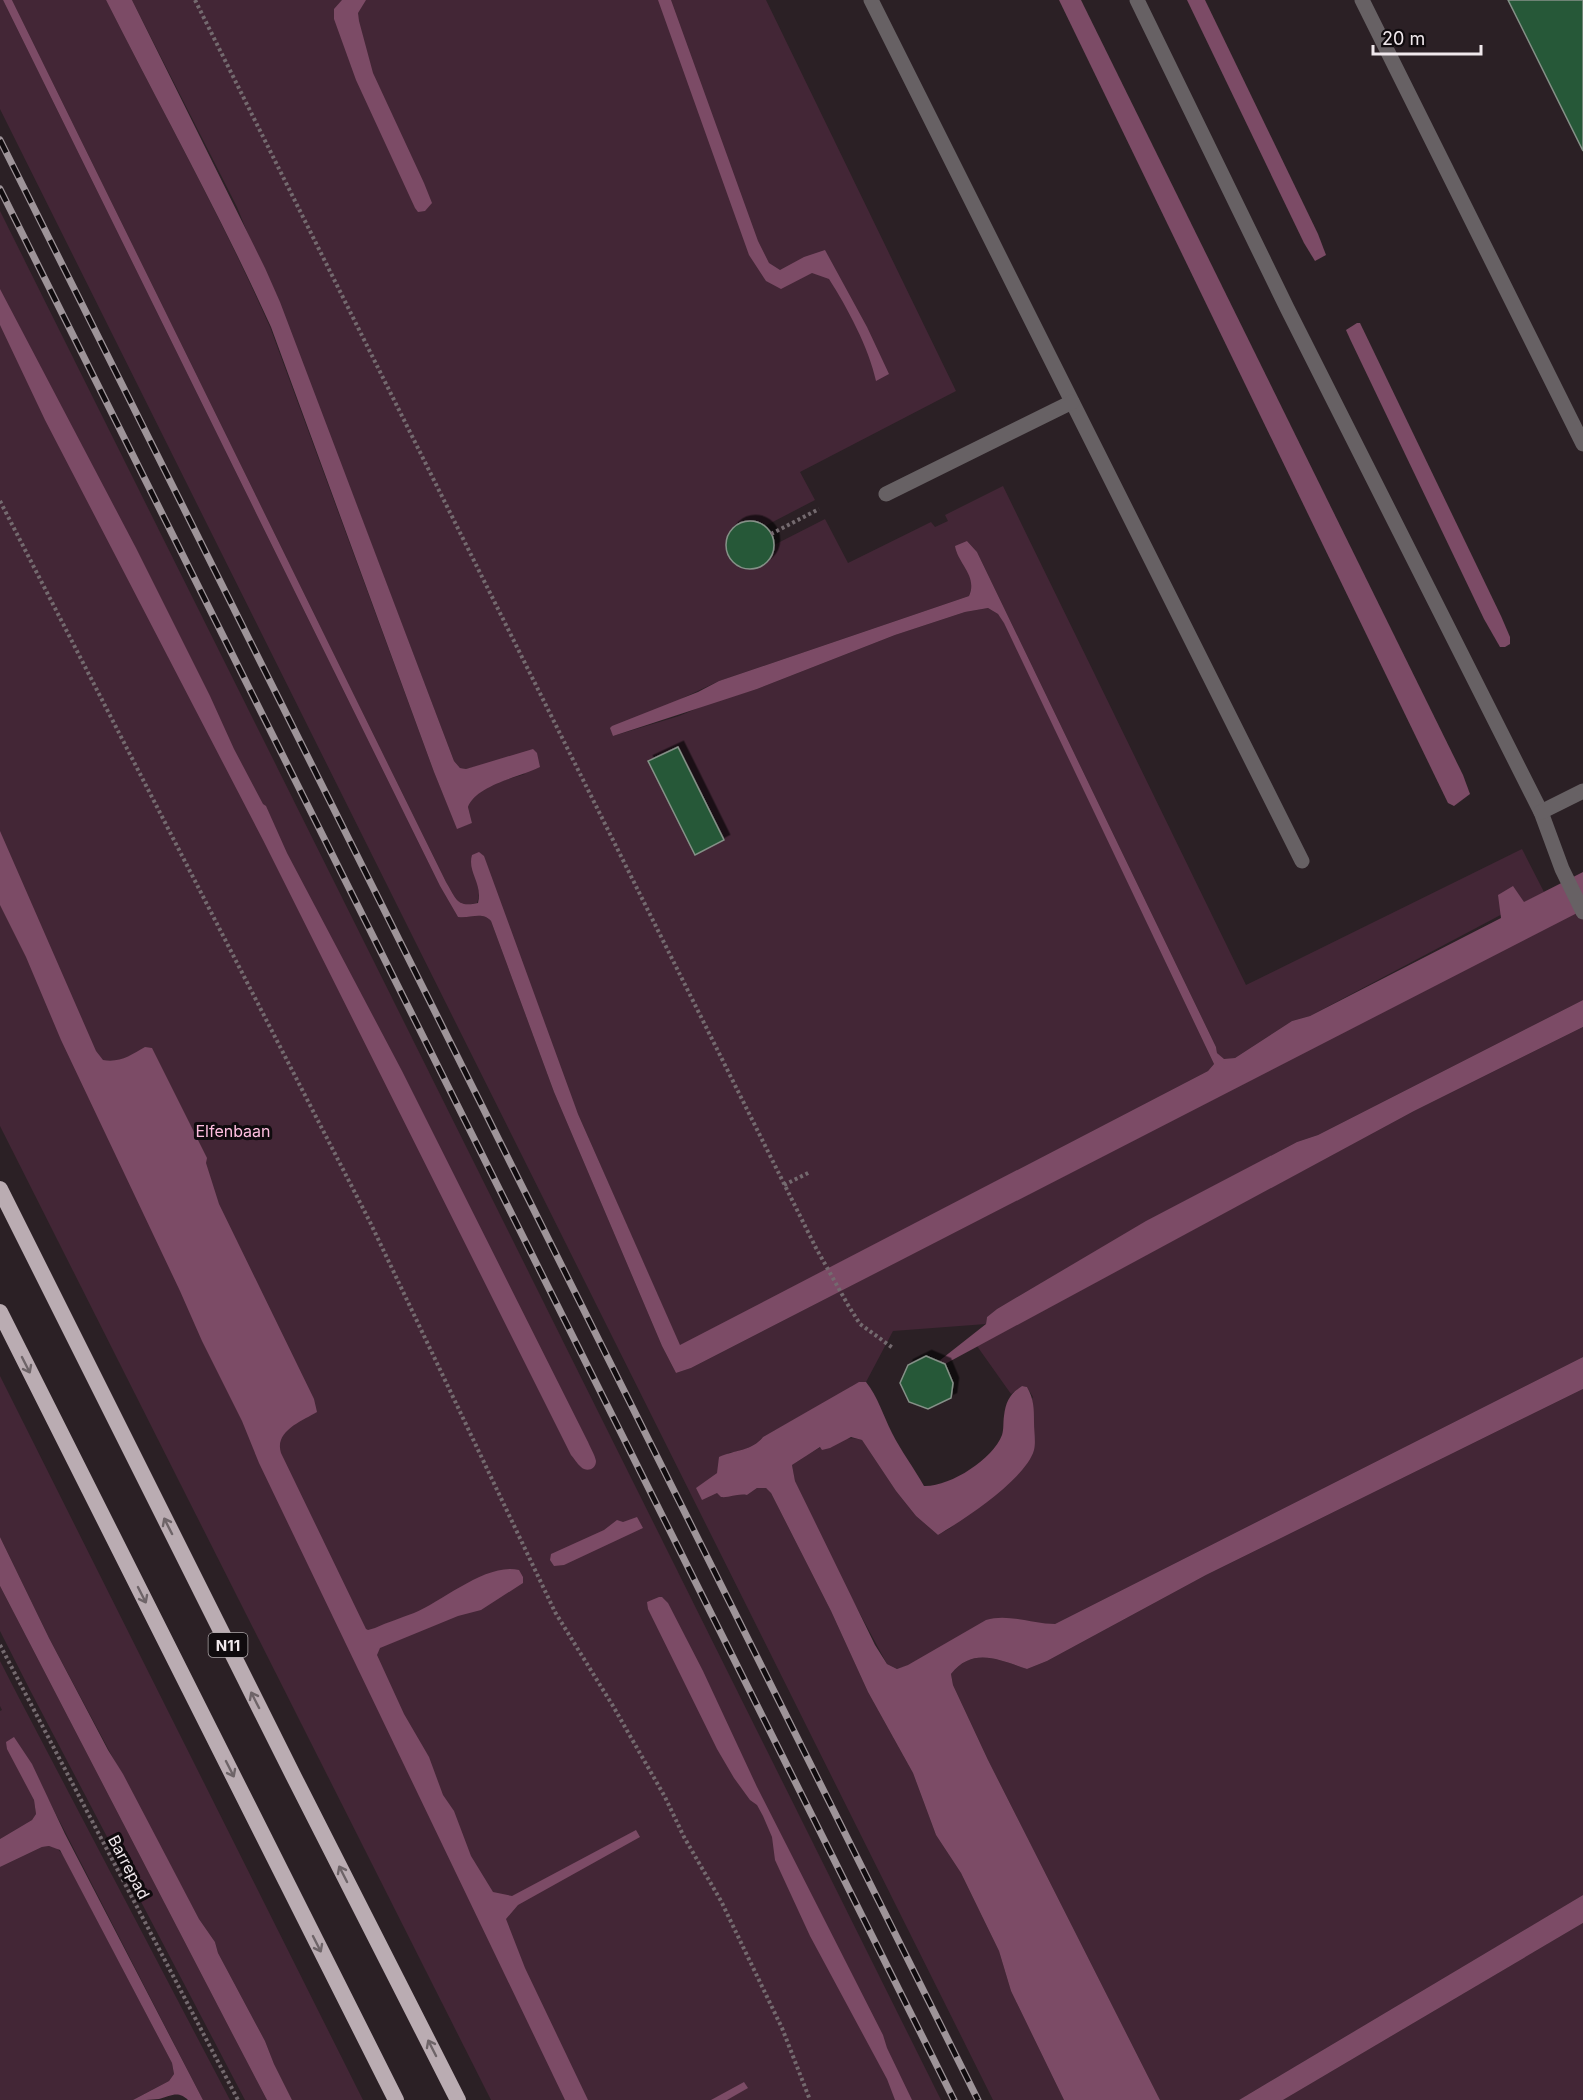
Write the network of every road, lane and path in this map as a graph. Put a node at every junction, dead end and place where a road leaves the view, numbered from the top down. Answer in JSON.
{"nodes":[{"id":1,"x":195,"y":0,"type":"edge"},
{"id":2,"x":871,"y":0,"type":"edge"},
{"id":3,"x":1137,"y":0,"type":"edge"},
{"id":4,"x":1362,"y":0,"type":"edge"},
{"id":5,"x":1072,"y":402,"type":"junction"},
{"id":6,"x":1583,"y":444,"type":"edge"},
{"id":7,"x":886,"y":494,"type":"dead end"},
{"id":8,"x":0,"y":501,"type":"edge"},
{"id":9,"x":819,"y":509,"type":"dead end"},
{"id":10,"x":771,"y":534,"type":"dead end"},
{"id":11,"x":1583,"y":790,"type":"edge"},
{"id":12,"x":1541,"y":812,"type":"junction"},
{"id":13,"x":1302,"y":861,"type":"dead end"},
{"id":14,"x":1583,"y":912,"type":"edge"},
{"id":15,"x":810,"y":1172,"type":"dead end"},
{"id":16,"x":784,"y":1185,"type":"junction"},
{"id":17,"x":0,"y":1189,"type":"edge"},
{"id":18,"x":0,"y":1312,"type":"edge"},
{"id":19,"x":894,"y":1348,"type":"dead end"},
{"id":20,"x":0,"y":1645,"type":"edge"},
{"id":21,"x":238,"y":2100,"type":"edge"},
{"id":22,"x":396,"y":2100,"type":"edge"},
{"id":23,"x":458,"y":2100,"type":"edge"},
{"id":24,"x":810,"y":2100,"type":"edge"}],
"edges":[{"from":1,"to":16,"type":"path"},
{"from":2,"to":5,"type":"lane"},
{"from":3,"to":12,"type":"lane"},
{"from":4,"to":6,"type":"lane"},
{"from":5,"to":7,"type":"lane"},
{"from":5,"to":13,"type":"lane"},
{"from":8,"to":24,"type":"path"},
{"from":9,"to":10,"type":"path"},
{"from":11,"to":12,"type":"lane"},
{"from":12,"to":14,"type":"lane"},
{"from":15,"to":16,"type":"path"},
{"from":16,"to":19,"type":"path"},
{"from":23,"to":17,"type":"highway","number":"N11","one_way":true},
{"from":18,"to":22,"type":"highway","one_way":true},
{"from":20,"to":21,"type":"path","name":"Barrepad"}]}
